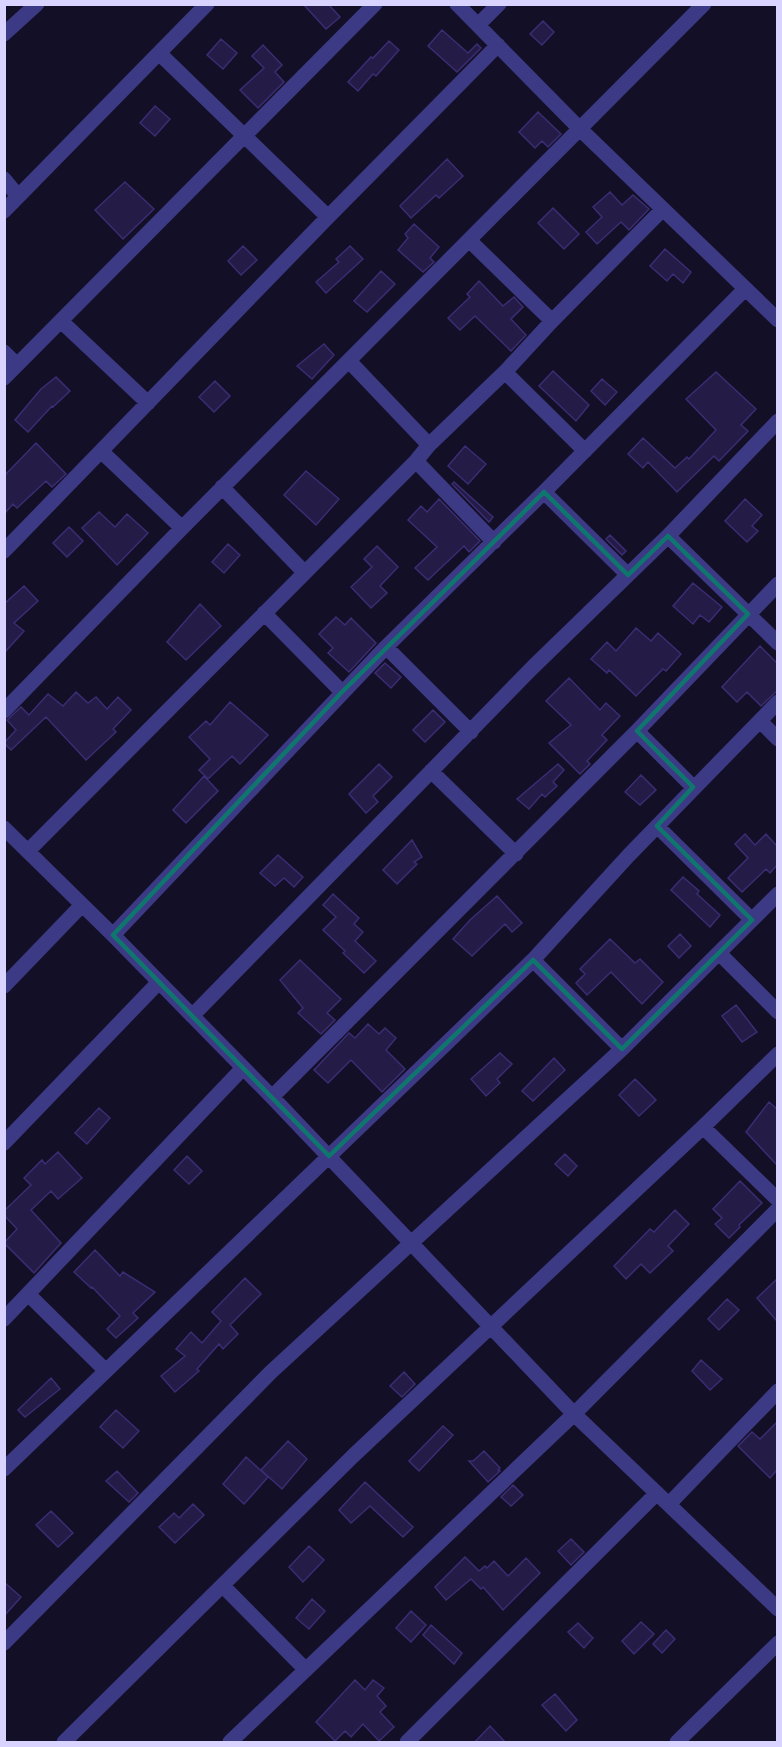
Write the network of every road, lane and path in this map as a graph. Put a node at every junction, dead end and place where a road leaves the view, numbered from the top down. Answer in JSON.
{"nodes":[{"id":1,"x":37,"y":4,"type":"edge"},
{"id":2,"x":207,"y":4,"type":"edge"},
{"id":3,"x":375,"y":4,"type":"edge"},
{"id":4,"x":457,"y":4,"type":"edge"},
{"id":5,"x":499,"y":4,"type":"edge"},
{"id":6,"x":704,"y":4,"type":"edge"},
{"id":7,"x":478,"y":25,"type":"junction"},
{"id":8,"x":4,"y":34,"type":"edge"},
{"id":9,"x":498,"y":45,"type":"junction"},
{"id":10,"x":159,"y":53,"type":"junction"},
{"id":11,"x":580,"y":129,"type":"junction"},
{"id":12,"x":245,"y":137,"type":"junction"},
{"id":13,"x":4,"y":179,"type":"edge"},
{"id":14,"x":18,"y":196,"type":"junction"},
{"id":15,"x":663,"y":209,"type":"junction"},
{"id":16,"x":4,"y":211,"type":"edge"},
{"id":17,"x":328,"y":217,"type":"junction"},
{"id":18,"x":469,"y":240,"type":"junction"},
{"id":19,"x":745,"y":289,"type":"junction"},
{"id":20,"x":777,"y":320,"type":"edge"},
{"id":21,"x":552,"y":321,"type":"junction"},
{"id":22,"x":62,"y":322,"type":"junction"},
{"id":23,"x":4,"y":352,"type":"edge"},
{"id":24,"x":349,"y":361,"type":"junction"},
{"id":25,"x":17,"y":365,"type":"junction"},
{"id":26,"x":505,"y":372,"type":"junction"},
{"id":27,"x":4,"y":378,"type":"edge"},
{"id":28,"x":148,"y":403,"type":"junction"},
{"id":29,"x":777,"y":421,"type":"edge"},
{"id":30,"x":429,"y":445,"type":"junction"},
{"id":31,"x":585,"y":451,"type":"junction"},
{"id":32,"x":102,"y":452,"type":"junction"},
{"id":33,"x":416,"y":461,"type":"junction"},
{"id":34,"x":222,"y":488,"type":"junction"},
{"id":35,"x":544,"y":492,"type":"junction"},
{"id":36,"x":182,"y":528,"type":"junction"},
{"id":37,"x":668,"y":536,"type":"junction"},
{"id":38,"x":494,"y":542,"type":"junction"},
{"id":39,"x":4,"y":551,"type":"edge"},
{"id":40,"x":304,"y":572,"type":"junction"},
{"id":41,"x":628,"y":575,"type":"junction"},
{"id":42,"x":777,"y":584,"type":"edge"},
{"id":43,"x":264,"y":613,"type":"junction"},
{"id":44,"x":748,"y":614,"type":"junction"},
{"id":45,"x":777,"y":643,"type":"edge"},
{"id":46,"x":386,"y":647,"type":"junction"},
{"id":47,"x":342,"y":692,"type":"junction"},
{"id":48,"x":777,"y":702,"type":"edge"},
{"id":49,"x":4,"y":711,"type":"edge"},
{"id":50,"x":760,"y":721,"type":"junction"},
{"id":51,"x":637,"y":731,"type":"junction"},
{"id":52,"x":471,"y":732,"type":"junction"},
{"id":53,"x":777,"y":739,"type":"edge"},
{"id":54,"x":432,"y":771,"type":"junction"},
{"id":55,"x":693,"y":788,"type":"junction"},
{"id":56,"x":657,"y":826,"type":"junction"},
{"id":57,"x":4,"y":828,"type":"edge"},
{"id":58,"x":28,"y":852,"type":"junction"},
{"id":59,"x":516,"y":854,"type":"junction"},
{"id":60,"x":777,"y":894,"type":"edge"},
{"id":61,"x":82,"y":905,"type":"junction"},
{"id":62,"x":752,"y":920,"type":"junction"},
{"id":63,"x":113,"y":935,"type":"junction"},
{"id":64,"x":719,"y":953,"type":"junction"},
{"id":65,"x":533,"y":960,"type":"junction"},
{"id":66,"x":158,"y":983,"type":"junction"},
{"id":67,"x":4,"y":986,"type":"edge"},
{"id":68,"x":777,"y":1012,"type":"edge"},
{"id":69,"x":192,"y":1016,"type":"junction"},
{"id":70,"x":622,"y":1049,"type":"junction"},
{"id":71,"x":777,"y":1054,"type":"edge"},
{"id":72,"x":243,"y":1068,"type":"junction"},
{"id":73,"x":272,"y":1097,"type":"junction"},
{"id":74,"x":703,"y":1127,"type":"junction"},
{"id":75,"x":4,"y":1143,"type":"edge"},
{"id":76,"x":329,"y":1156,"type":"junction"},
{"id":77,"x":777,"y":1200,"type":"edge"},
{"id":78,"x":777,"y":1209,"type":"edge"},
{"id":79,"x":411,"y":1243,"type":"junction"},
{"id":80,"x":29,"y":1295,"type":"junction"},
{"id":81,"x":4,"y":1319,"type":"edge"},
{"id":82,"x":491,"y":1326,"type":"junction"},
{"id":83,"x":106,"y":1371,"type":"junction"},
{"id":84,"x":777,"y":1390,"type":"edge"},
{"id":85,"x":574,"y":1414,"type":"junction"},
{"id":86,"x":4,"y":1469,"type":"edge"},
{"id":87,"x":657,"y":1493,"type":"junction"},
{"id":88,"x":669,"y":1504,"type":"junction"},
{"id":89,"x":223,"y":1586,"type":"junction"},
{"id":90,"x":777,"y":1609,"type":"edge"},
{"id":91,"x":4,"y":1643,"type":"edge"},
{"id":92,"x":777,"y":1643,"type":"edge"},
{"id":93,"x":306,"y":1670,"type":"junction"},
{"id":94,"x":64,"y":1743,"type":"edge"},
{"id":95,"x":230,"y":1743,"type":"edge"},
{"id":96,"x":407,"y":1743,"type":"edge"},
{"id":97,"x":677,"y":1743,"type":"edge"}],
"edges":[{"from":1,"to":8,"type":"street"},
{"from":2,"to":10,"type":"street"},
{"from":3,"to":12,"type":"street"},
{"from":4,"to":7,"type":"street"},
{"from":5,"to":7,"type":"street"},
{"from":6,"to":11,"type":"street"},
{"from":7,"to":9,"type":"street"},
{"from":9,"to":11,"type":"street"},
{"from":9,"to":17,"type":"street"},
{"from":10,"to":12,"type":"street"},
{"from":10,"to":14,"type":"street"},
{"from":11,"to":15,"type":"street"},
{"from":11,"to":18,"type":"street"},
{"from":12,"to":17,"type":"street"},
{"from":12,"to":22,"type":"street"},
{"from":13,"to":14,"type":"street"},
{"from":14,"to":16,"type":"street"},
{"from":15,"to":19,"type":"street"},
{"from":15,"to":21,"type":"street"},
{"from":17,"to":28,"type":"street"},
{"from":18,"to":21,"type":"street"},
{"from":18,"to":24,"type":"street"},
{"from":19,"to":20,"type":"street"},
{"from":19,"to":31,"type":"street"},
{"from":21,"to":26,"type":"street"},
{"from":22,"to":25,"type":"street"},
{"from":22,"to":28,"type":"street"},
{"from":23,"to":25,"type":"street"},
{"from":24,"to":30,"type":"street"},
{"from":24,"to":34,"type":"street"},
{"from":25,"to":27,"type":"street"},
{"from":26,"to":30,"type":"street"},
{"from":26,"to":31,"type":"street"},
{"from":28,"to":32,"type":"street"},
{"from":29,"to":37,"type":"street"},
{"from":30,"to":33,"type":"street"},
{"from":31,"to":35,"type":"street"},
{"from":32,"to":36,"type":"street"},
{"from":32,"to":39,"type":"street"},
{"from":33,"to":38,"type":"street"},
{"from":33,"to":40,"type":"street"},
{"from":34,"to":36,"type":"street"},
{"from":34,"to":40,"type":"street"},
{"from":35,"to":38,"type":"street"},
{"from":35,"to":41,"type":"street"},
{"from":36,"to":49,"type":"street"},
{"from":37,"to":41,"type":"street"},
{"from":37,"to":44,"type":"street"},
{"from":38,"to":46,"type":"street"},
{"from":40,"to":43,"type":"street"},
{"from":41,"to":52,"type":"street"},
{"from":42,"to":44,"type":"street"},
{"from":43,"to":47,"type":"street"},
{"from":43,"to":58,"type":"street"},
{"from":44,"to":45,"type":"street"},
{"from":44,"to":51,"type":"street"},
{"from":46,"to":47,"type":"street"},
{"from":46,"to":52,"type":"street"},
{"from":47,"to":63,"type":"street"},
{"from":48,"to":50,"type":"street"},
{"from":50,"to":53,"type":"street"},
{"from":50,"to":55,"type":"street"},
{"from":51,"to":55,"type":"street"},
{"from":51,"to":59,"type":"street"},
{"from":52,"to":54,"type":"street"},
{"from":54,"to":59,"type":"street"},
{"from":54,"to":69,"type":"street"},
{"from":55,"to":56,"type":"street"},
{"from":56,"to":62,"type":"street"},
{"from":56,"to":65,"type":"street"},
{"from":57,"to":58,"type":"street"},
{"from":58,"to":61,"type":"street"},
{"from":59,"to":73,"type":"street"},
{"from":60,"to":62,"type":"street"},
{"from":61,"to":63,"type":"street"},
{"from":61,"to":67,"type":"street"},
{"from":62,"to":64,"type":"street"},
{"from":63,"to":66,"type":"street"},
{"from":64,"to":68,"type":"street"},
{"from":64,"to":70,"type":"street"},
{"from":65,"to":70,"type":"street"},
{"from":65,"to":76,"type":"street"},
{"from":66,"to":69,"type":"street"},
{"from":66,"to":75,"type":"street"},
{"from":69,"to":72,"type":"street"},
{"from":70,"to":79,"type":"street"},
{"from":71,"to":74,"type":"street"},
{"from":72,"to":73,"type":"street"},
{"from":72,"to":80,"type":"street"},
{"from":73,"to":76,"type":"street"},
{"from":74,"to":77,"type":"street"},
{"from":74,"to":82,"type":"street"},
{"from":76,"to":79,"type":"street"},
{"from":76,"to":83,"type":"street"},
{"from":78,"to":85,"type":"street"},
{"from":79,"to":82,"type":"street"},
{"from":79,"to":91,"type":"street"},
{"from":80,"to":81,"type":"street"},
{"from":80,"to":83,"type":"street"},
{"from":82,"to":85,"type":"street"},
{"from":82,"to":89,"type":"street"},
{"from":83,"to":86,"type":"street"},
{"from":84,"to":88,"type":"street"},
{"from":85,"to":87,"type":"street"},
{"from":85,"to":93,"type":"street"},
{"from":87,"to":88,"type":"street"},
{"from":87,"to":96,"type":"street"},
{"from":88,"to":90,"type":"street"},
{"from":89,"to":93,"type":"street"},
{"from":89,"to":94,"type":"street"},
{"from":92,"to":97,"type":"street"},
{"from":93,"to":95,"type":"street"}]}
